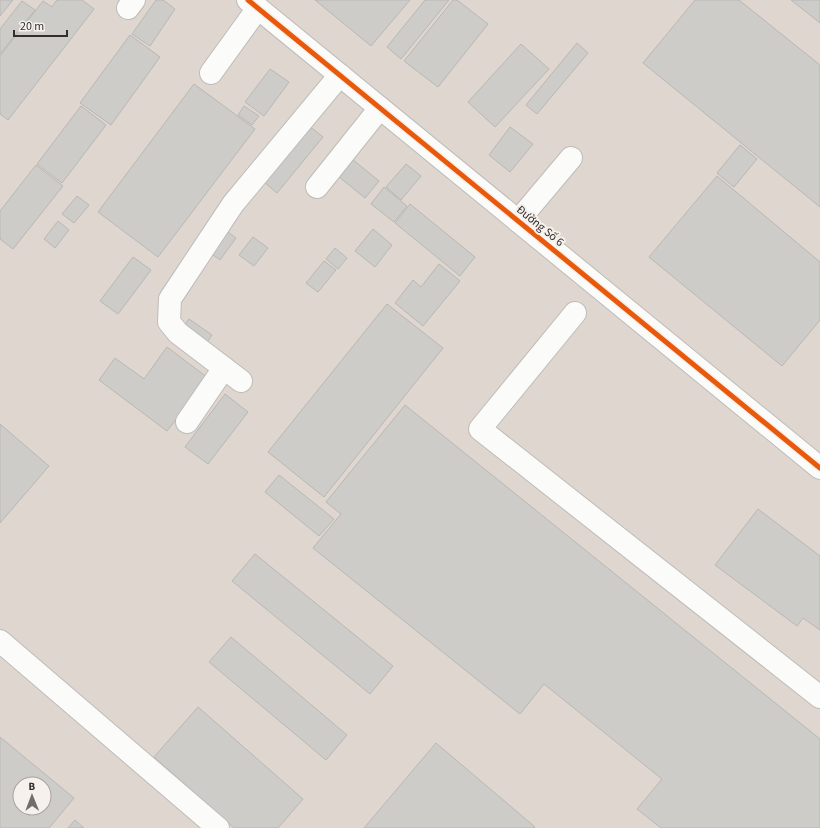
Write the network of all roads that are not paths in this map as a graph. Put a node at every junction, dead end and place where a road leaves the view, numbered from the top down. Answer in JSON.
{"nodes":[{"id":1,"x":253,"y":4,"type":"edge"},
{"id":2,"x":211,"y":73,"type":"dead end"},
{"id":3,"x":340,"y":75,"type":"junction"},
{"id":4,"x":380,"y":108,"type":"junction"},
{"id":5,"x":571,"y":158,"type":"dead end"},
{"id":6,"x":316,"y":187,"type":"dead end"},
{"id":7,"x":518,"y":221,"type":"junction"},
{"id":8,"x":575,"y":313,"type":"dead end"},
{"id":9,"x":187,"y":422,"type":"dead end"},
{"id":10,"x":820,"y":468,"type":"edge"},
{"id":11,"x":0,"y":641,"type":"edge"},
{"id":12,"x":820,"y":697,"type":"edge"},
{"id":13,"x":218,"y":828,"type":"edge"}],
"edges":[{"from":1,"to":2,"type":"street"},
{"from":1,"to":3,"type":"street","name":"Đường Số 6"},
{"from":3,"to":4,"type":"street","name":"Đường Số 6"},
{"from":3,"to":9,"type":"street"},
{"from":4,"to":6,"type":"street"},
{"from":4,"to":7,"type":"street","name":"Đường Số 6"},
{"from":5,"to":7,"type":"street"},
{"from":7,"to":10,"type":"street","name":"Đường Số 6"},
{"from":8,"to":12,"type":"street"},
{"from":11,"to":13,"type":"street"}]}
